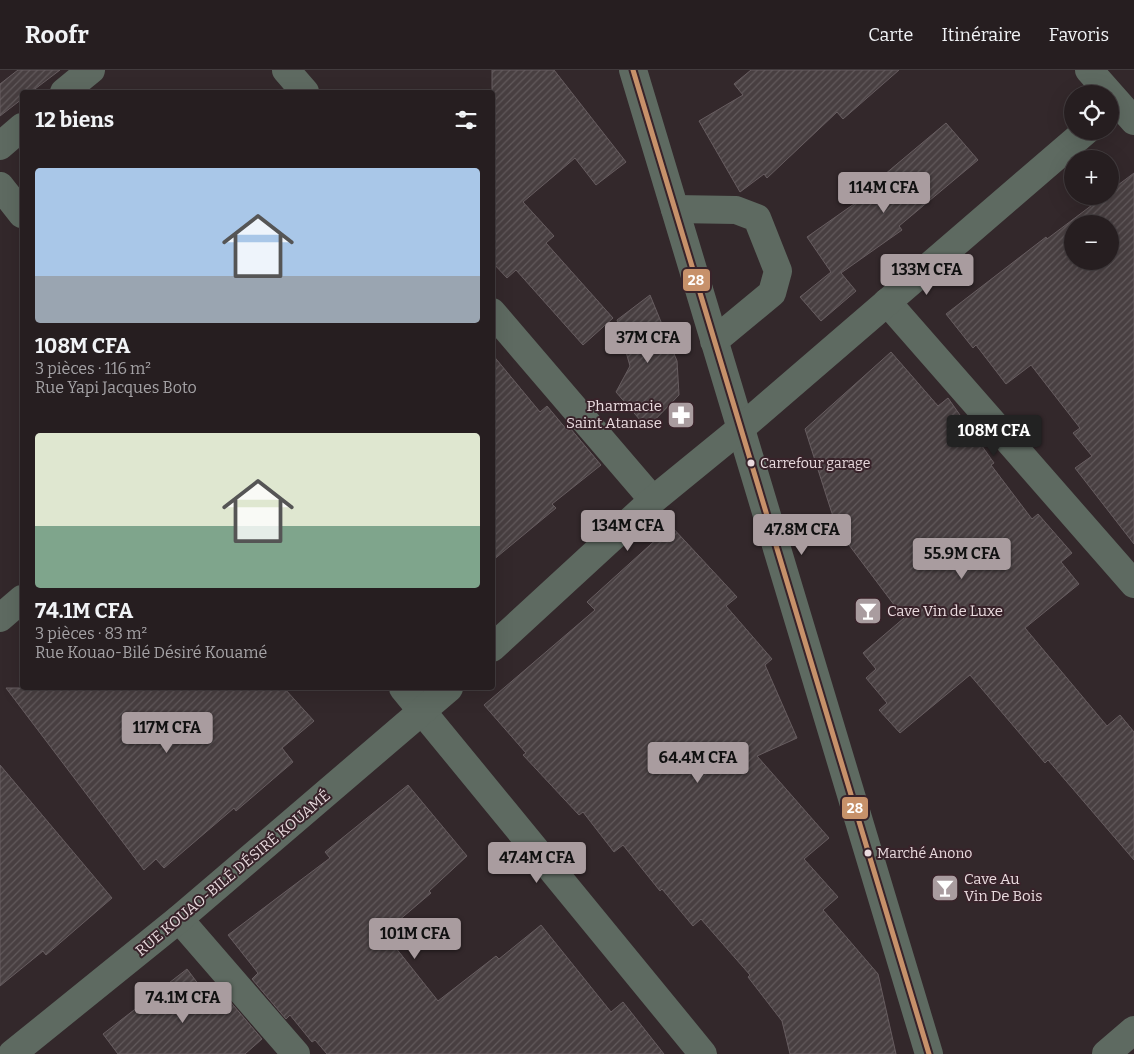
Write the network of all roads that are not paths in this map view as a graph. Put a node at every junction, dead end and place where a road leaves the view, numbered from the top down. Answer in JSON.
{"nodes":[{"id":1,"x":91,"y":70,"type":"edge"},
{"id":2,"x":286,"y":70,"type":"edge"},
{"id":3,"x":633,"y":70,"type":"edge"},
{"id":4,"x":1090,"y":70,"type":"edge"},
{"id":5,"x":66,"y":90,"type":"edge"},
{"id":6,"x":303,"y":90,"type":"edge"},
{"id":7,"x":1124,"y":106,"type":"edge"},
{"id":8,"x":20,"y":129,"type":"edge"},
{"id":9,"x":1076,"y":140,"type":"edge"},
{"id":10,"x":0,"y":146,"type":"edge"},
{"id":11,"x":0,"y":186,"type":"edge"},
{"id":12,"x":675,"y":209,"type":"junction"},
{"id":13,"x":20,"y":211,"type":"edge"},
{"id":14,"x":887,"y":302,"type":"junction"},
{"id":15,"x":495,"y":316,"type":"edge"},
{"id":16,"x":714,"y":341,"type":"junction"},
{"id":17,"x":740,"y":429,"type":"junction"},
{"id":18,"x":653,"y":500,"type":"junction"},
{"id":19,"x":1134,"y":584,"type":"edge"},
{"id":20,"x":20,"y":601,"type":"edge"},
{"id":21,"x":0,"y":618,"type":"edge"},
{"id":22,"x":495,"y":645,"type":"edge"},
{"id":23,"x":405,"y":690,"type":"edge"},
{"id":24,"x":447,"y":690,"type":"edge"},
{"id":25,"x":423,"y":712,"type":"junction"},
{"id":26,"x":179,"y":919,"type":"junction"},
{"id":27,"x":1134,"y":1030,"type":"edge"},
{"id":28,"x":12,"y":1054,"type":"edge"},
{"id":29,"x":296,"y":1054,"type":"edge"},
{"id":30,"x":703,"y":1054,"type":"edge"},
{"id":31,"x":929,"y":1054,"type":"edge"},
{"id":32,"x":1106,"y":1054,"type":"edge"}],
"edges":[{"from":1,"to":5,"type":"street"},
{"from":2,"to":6,"type":"street"},
{"from":3,"to":12,"type":"street"},
{"from":4,"to":7,"type":"street"},
{"from":8,"to":10,"type":"street"},
{"from":9,"to":14,"type":"street"},
{"from":11,"to":13,"type":"street"},
{"from":12,"to":16,"type":"street"},
{"from":12,"to":16,"type":"street"},
{"from":14,"to":17,"type":"street"},
{"from":14,"to":19,"type":"street"},
{"from":15,"to":18,"type":"street"},
{"from":16,"to":17,"type":"street"},
{"from":17,"to":18,"type":"street"},
{"from":17,"to":31,"type":"street"},
{"from":18,"to":22,"type":"street"},
{"from":20,"to":21,"type":"street"},
{"from":23,"to":25,"type":"street"},
{"from":24,"to":25,"type":"street","name":"RUE KOUAO-BILÉ DÉSIRÉ KOUAMÉ"},
{"from":25,"to":26,"type":"street","name":"RUE KOUAO-BILÉ DÉSIRÉ KOUAMÉ"},
{"from":25,"to":30,"type":"street"},
{"from":26,"to":28,"type":"street","name":"RUE KOUAO-BILÉ DÉSIRÉ KOUAMÉ"},
{"from":26,"to":29,"type":"street"},
{"from":27,"to":32,"type":"street"}]}
